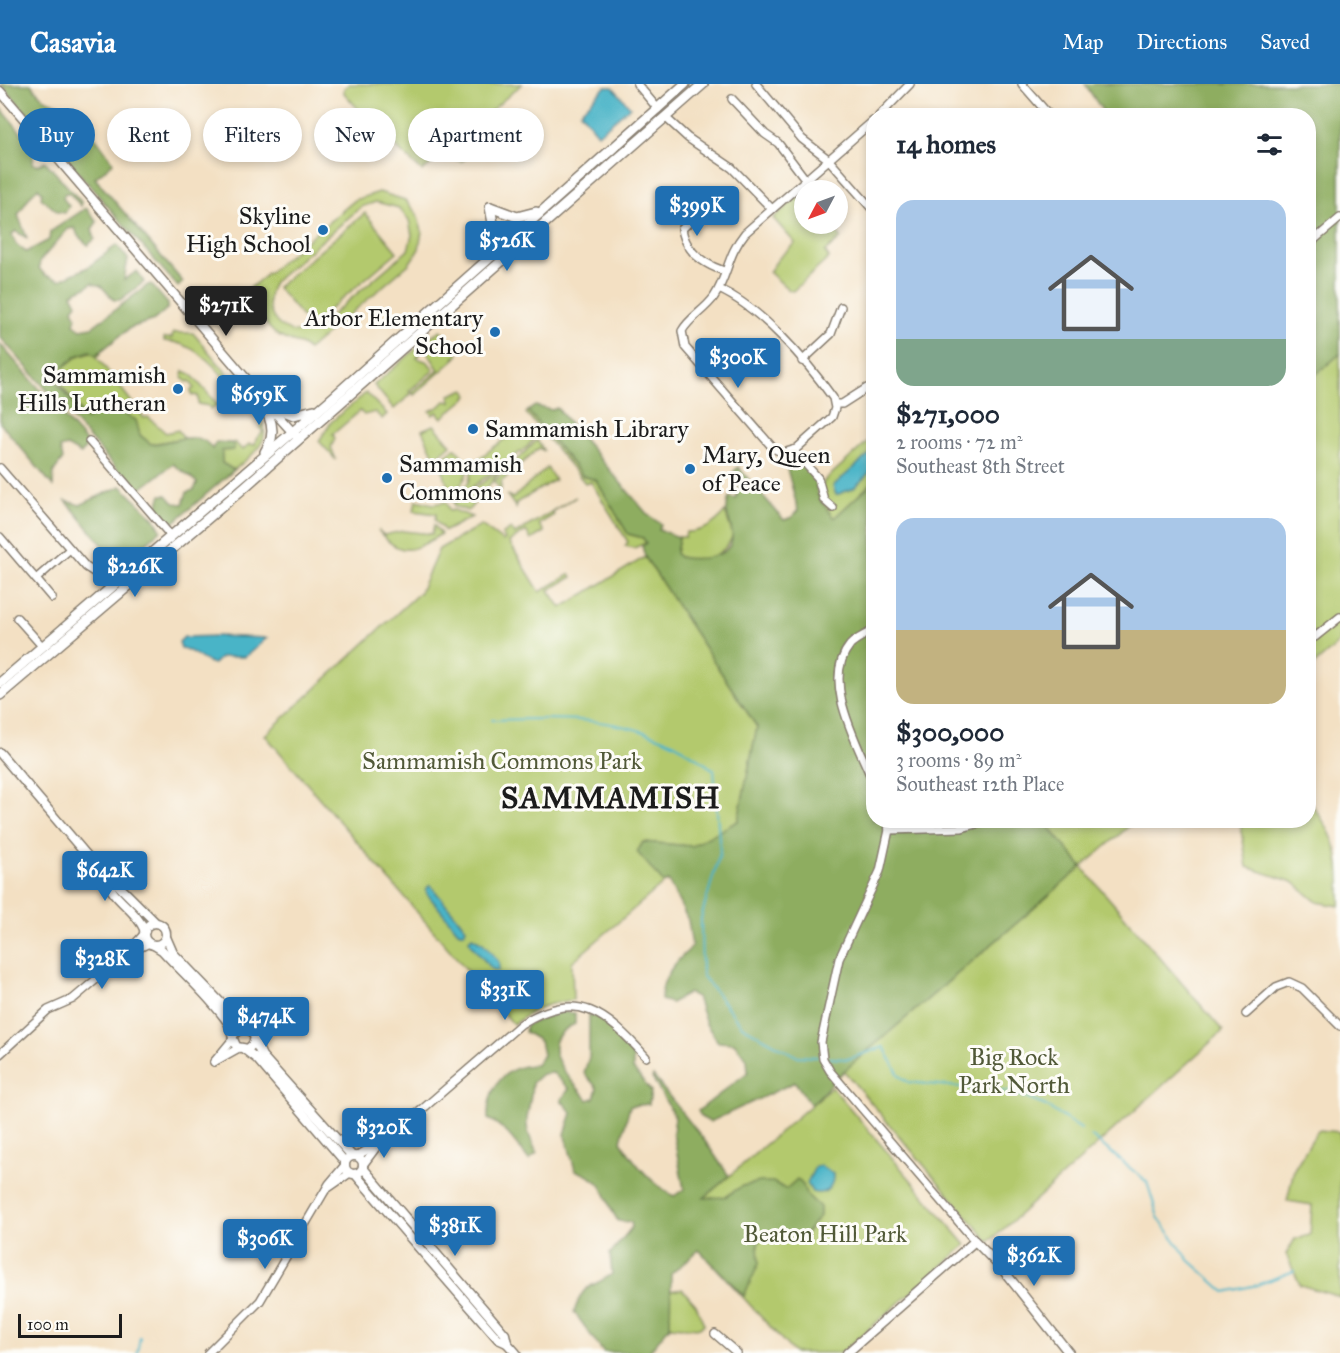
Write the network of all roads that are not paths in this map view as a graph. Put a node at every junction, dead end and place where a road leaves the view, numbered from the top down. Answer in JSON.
{"nodes":[{"id":1,"x":637,"y":84,"type":"edge"},
{"id":2,"x":703,"y":84,"type":"edge"},
{"id":3,"x":756,"y":84,"type":"edge"},
{"id":4,"x":910,"y":84,"type":"edge"},
{"id":5,"x":1022,"y":84,"type":"edge"},
{"id":6,"x":684,"y":85,"type":"edge"},
{"id":7,"x":0,"y":91,"type":"edge"},
{"id":8,"x":732,"y":99,"type":"dead end"},
{"id":9,"x":887,"y":108,"type":"edge"},
{"id":10,"x":1043,"y":108,"type":"edge"},
{"id":11,"x":658,"y":109,"type":"junction"},
{"id":12,"x":665,"y":117,"type":"junction"},
{"id":13,"x":866,"y":127,"type":"edge"},
{"id":14,"x":621,"y":142,"type":"junction"},
{"id":15,"x":828,"y":159,"type":"junction"},
{"id":16,"x":806,"y":180,"type":"joint"},
{"id":17,"x":794,"y":190,"type":"edge"},
{"id":18,"x":713,"y":200,"type":"dead end"},
{"id":19,"x":866,"y":202,"type":"edge"},
{"id":20,"x":545,"y":208,"type":"junction"},
{"id":21,"x":771,"y":208,"type":"junction"},
{"id":22,"x":1340,"y":218,"type":"edge"},
{"id":23,"x":1316,"y":238,"type":"edge"},
{"id":24,"x":489,"y":257,"type":"junction"},
{"id":25,"x":724,"y":272,"type":"junction"},
{"id":26,"x":719,"y":289,"type":"junction"},
{"id":27,"x":841,"y":307,"type":"dead end"},
{"id":28,"x":802,"y":361,"type":"junction"},
{"id":29,"x":866,"y":389,"type":"edge"},
{"id":30,"x":256,"y":392,"type":"junction"},
{"id":31,"x":329,"y":401,"type":"junction"},
{"id":32,"x":269,"y":405,"type":"junction"},
{"id":33,"x":835,"y":406,"type":"junction"},
{"id":34,"x":296,"y":436,"type":"junction"},
{"id":35,"x":89,"y":441,"type":"dead end"},
{"id":36,"x":794,"y":450,"type":"junction"},
{"id":37,"x":259,"y":462,"type":"junction"},
{"id":38,"x":0,"y":468,"type":"edge"},
{"id":39,"x":832,"y":508,"type":"dead end"},
{"id":40,"x":171,"y":536,"type":"junction"},
{"id":41,"x":0,"y":537,"type":"edge"},
{"id":42,"x":70,"y":549,"type":"junction"},
{"id":43,"x":36,"y":579,"type":"junction"},
{"id":44,"x":111,"y":588,"type":"junction"},
{"id":45,"x":52,"y":598,"type":"dead end"},
{"id":46,"x":1340,"y":617,"type":"edge"},
{"id":47,"x":17,"y":618,"type":"dead end"},
{"id":48,"x":866,"y":634,"type":"edge"},
{"id":49,"x":1316,"y":637,"type":"edge"},
{"id":50,"x":42,"y":646,"type":"junction"},
{"id":51,"x":3,"y":680,"type":"edge"},
{"id":52,"x":0,"y":695,"type":"edge"},
{"id":53,"x":0,"y":753,"type":"edge"},
{"id":54,"x":866,"y":765,"type":"edge"},
{"id":55,"x":962,"y":828,"type":"edge"},
{"id":56,"x":889,"y":830,"type":"joint"},
{"id":57,"x":106,"y":878,"type":"junction"},
{"id":58,"x":156,"y":923,"type":"junction"},
{"id":59,"x":144,"y":932,"type":"junction"},
{"id":60,"x":166,"y":937,"type":"junction"},
{"id":61,"x":151,"y":944,"type":"junction"},
{"id":62,"x":125,"y":955,"type":"junction"},
{"id":63,"x":1246,"y":1014,"type":"dead end"},
{"id":64,"x":1340,"y":1026,"type":"edge"},
{"id":65,"x":245,"y":1028,"type":"junction"},
{"id":66,"x":233,"y":1036,"type":"junction"},
{"id":67,"x":255,"y":1041,"type":"junction"},
{"id":68,"x":242,"y":1049,"type":"junction"},
{"id":69,"x":0,"y":1054,"type":"edge"},
{"id":70,"x":646,"y":1057,"type":"dead end"},
{"id":71,"x":378,"y":1145,"type":"junction"},
{"id":72,"x":354,"y":1156,"type":"junction"},
{"id":73,"x":345,"y":1164,"type":"junction"},
{"id":74,"x":363,"y":1166,"type":"junction"},
{"id":75,"x":352,"y":1174,"type":"junction"},
{"id":76,"x":325,"y":1190,"type":"junction"},
{"id":77,"x":975,"y":1241,"type":"junction"},
{"id":78,"x":715,"y":1334,"type":"dead end"},
{"id":79,"x":507,"y":1343,"type":"junction"},
{"id":80,"x":1066,"y":1352,"type":"edge"},
{"id":81,"x":207,"y":1353,"type":"edge"},
{"id":82,"x":516,"y":1353,"type":"edge"},
{"id":83,"x":737,"y":1353,"type":"edge"},
{"id":84,"x":847,"y":1353,"type":"edge"}],
"edges":[{"from":1,"to":11,"type":"street"},
{"from":2,"to":12,"type":"main road"},
{"from":3,"to":15,"type":"street"},
{"from":4,"to":9,"type":"street"},
{"from":5,"to":10,"type":"street"},
{"from":6,"to":11,"type":"main road"},
{"from":6,"to":12,"type":"main road"},
{"from":7,"to":30,"type":"street"},
{"from":8,"to":16,"type":"street"},
{"from":11,"to":14,"type":"main road"},
{"from":12,"to":14,"type":"main road"},
{"from":12,"to":21,"type":"street"},
{"from":12,"to":34,"type":"main road"},
{"from":13,"to":15,"type":"street"},
{"from":14,"to":20,"type":"main road"},
{"from":15,"to":16,"type":"street"},
{"from":15,"to":19,"type":"street"},
{"from":17,"to":21,"type":"street"},
{"from":18,"to":25,"type":"street"},
{"from":20,"to":24,"type":"main road"},
{"from":20,"to":24,"type":"main road"},
{"from":21,"to":25,"type":"street"},
{"from":22,"to":23,"type":"street"},
{"from":24,"to":31,"type":"main road"},
{"from":25,"to":26,"type":"street"},
{"from":26,"to":28,"type":"street"},
{"from":26,"to":36,"type":"street"},
{"from":27,"to":28,"type":"street"},
{"from":28,"to":33,"type":"street"},
{"from":29,"to":33,"type":"street"},
{"from":30,"to":32,"type":"street"},
{"from":30,"to":37,"type":"main road"},
{"from":31,"to":32,"type":"main road"},
{"from":31,"to":34,"type":"main road"},
{"from":32,"to":34,"type":"street"},
{"from":33,"to":36,"type":"street"},
{"from":34,"to":37,"type":"main road"},
{"from":34,"to":52,"type":"main road"},
{"from":35,"to":40,"type":"street"},
{"from":36,"to":39,"type":"street"},
{"from":37,"to":40,"type":"main road"},
{"from":38,"to":42,"type":"street"},
{"from":40,"to":44,"type":"main road"},
{"from":41,"to":43,"type":"street"},
{"from":42,"to":43,"type":"street"},
{"from":42,"to":44,"type":"street"},
{"from":43,"to":45,"type":"street"},
{"from":44,"to":50,"type":"main road"},
{"from":46,"to":49,"type":"street"},
{"from":47,"to":50,"type":"street"},
{"from":48,"to":54,"type":"street"},
{"from":50,"to":51,"type":"main road"},
{"from":53,"to":57,"type":"street"},
{"from":55,"to":56,"type":"street"},
{"from":56,"to":77,"type":"street"},
{"from":57,"to":58,"type":"street"},
{"from":57,"to":59,"type":"street"},
{"from":58,"to":59,"type":"street"},
{"from":58,"to":60,"type":"street"},
{"from":59,"to":61,"type":"street"},
{"from":59,"to":62,"type":"street"},
{"from":60,"to":61,"type":"street"},
{"from":60,"to":65,"type":"street"},
{"from":61,"to":62,"type":"street"},
{"from":61,"to":66,"type":"street"},
{"from":62,"to":69,"type":"street"},
{"from":63,"to":64,"type":"street"},
{"from":65,"to":66,"type":"street"},
{"from":65,"to":67,"type":"street"},
{"from":66,"to":68,"type":"street"},
{"from":66,"to":68,"type":"street"},
{"from":67,"to":68,"type":"street"},
{"from":67,"to":72,"type":"street"},
{"from":68,"to":73,"type":"street"},
{"from":70,"to":71,"type":"street"},
{"from":71,"to":72,"type":"street"},
{"from":71,"to":74,"type":"street"},
{"from":72,"to":73,"type":"street"},
{"from":72,"to":74,"type":"street"},
{"from":73,"to":75,"type":"street"},
{"from":73,"to":76,"type":"street"},
{"from":74,"to":75,"type":"street"},
{"from":74,"to":79,"type":"street"},
{"from":75,"to":76,"type":"street"},
{"from":75,"to":79,"type":"street"},
{"from":76,"to":81,"type":"street"},
{"from":77,"to":80,"type":"street"},
{"from":77,"to":84,"type":"street"},
{"from":78,"to":83,"type":"street"},
{"from":79,"to":82,"type":"street"}]}
